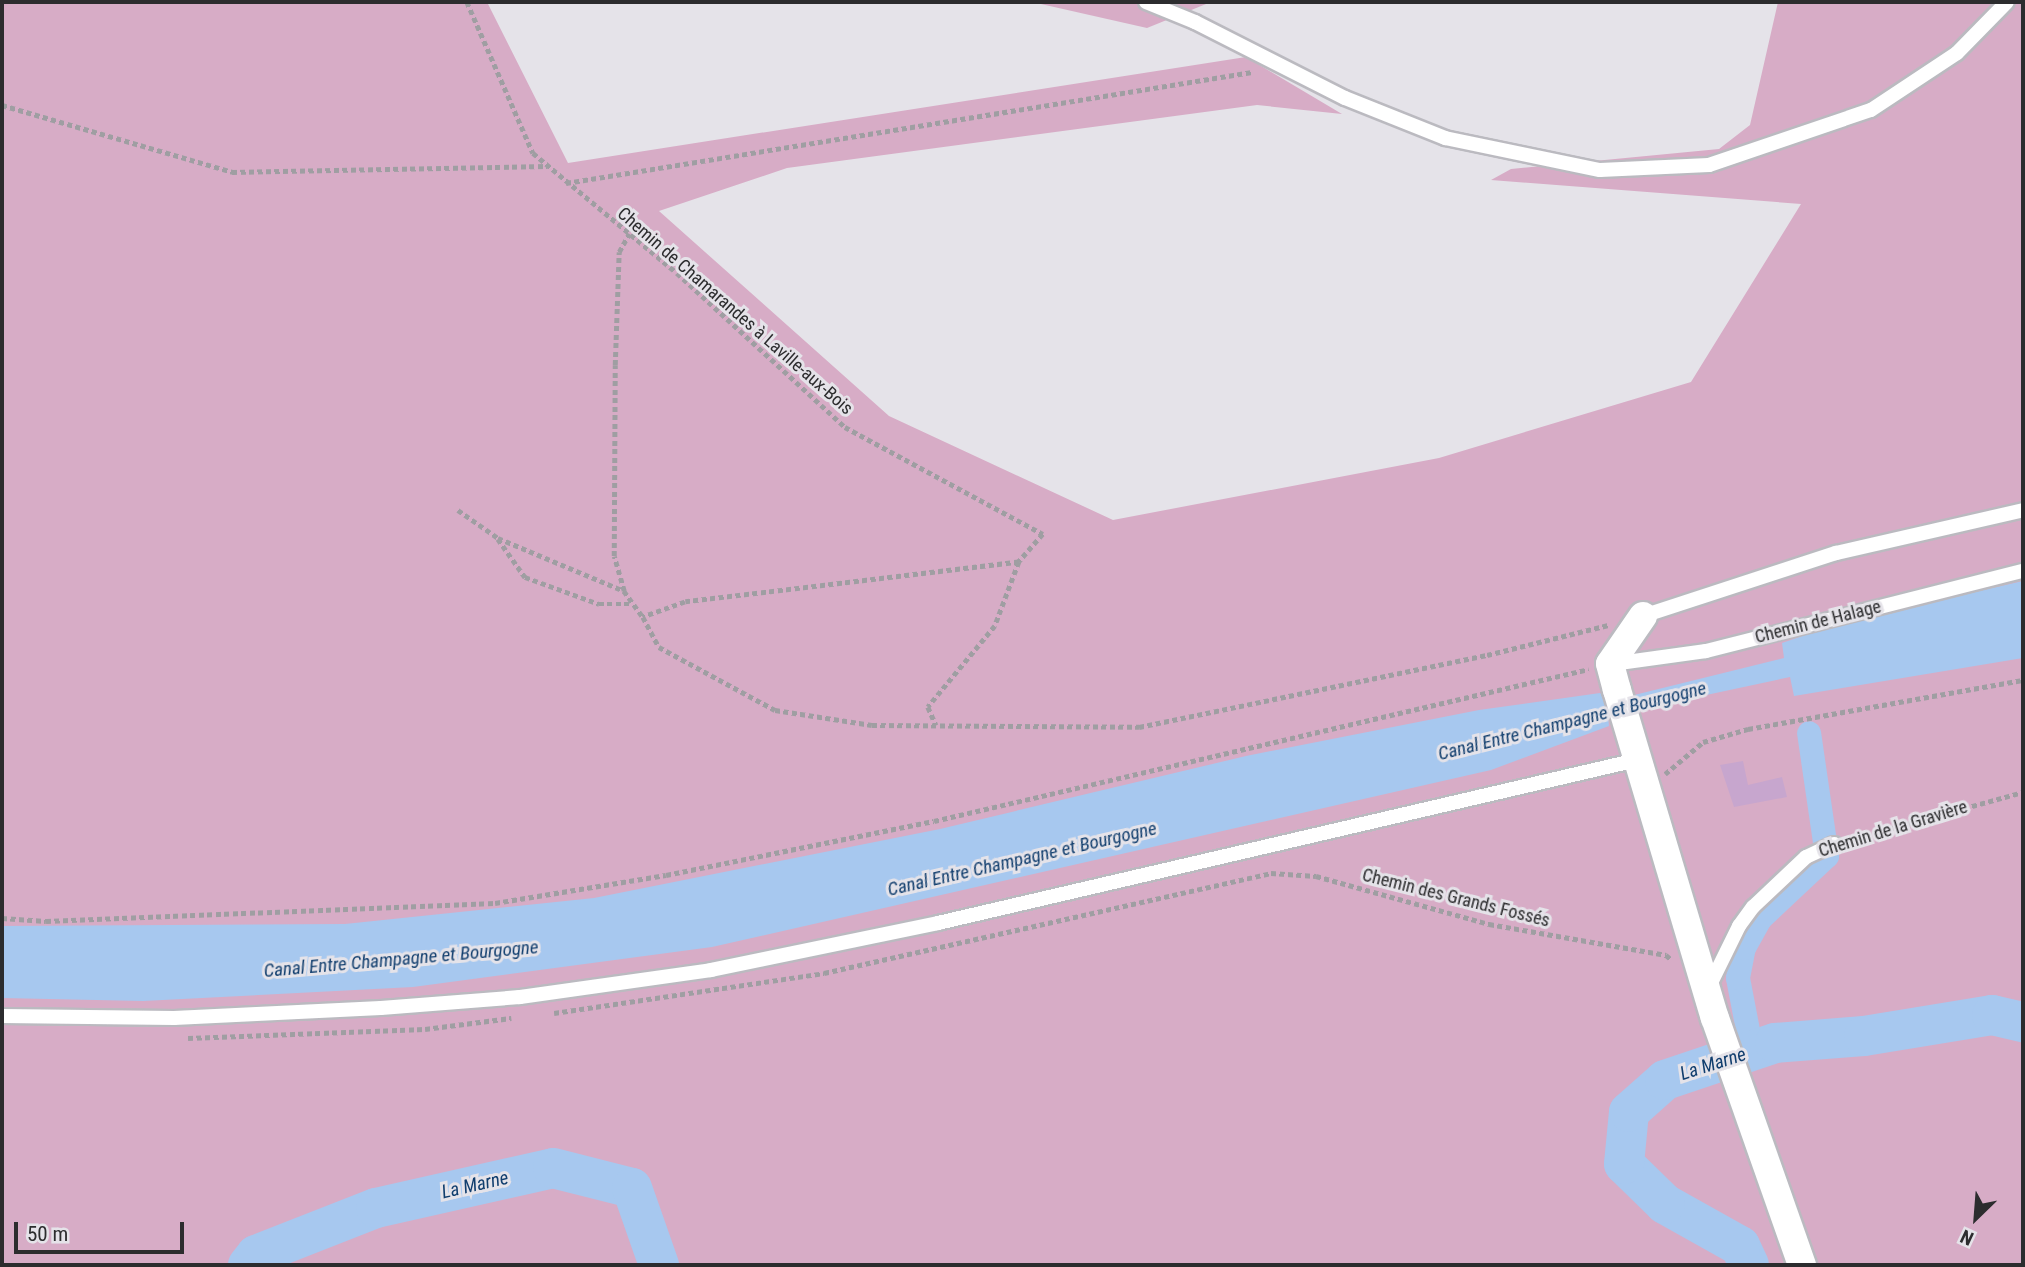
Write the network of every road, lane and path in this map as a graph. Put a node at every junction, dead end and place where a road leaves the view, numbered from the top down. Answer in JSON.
{"nodes":[{"id":1,"x":467,"y":2,"type":"edge"},
{"id":2,"x":1146,"y":2,"type":"edge"},
{"id":3,"x":2007,"y":2,"type":"edge"},
{"id":4,"x":1284,"y":67,"type":"junction"},
{"id":5,"x":2,"y":105,"type":"edge"},
{"id":6,"x":547,"y":166,"type":"junction"},
{"id":7,"x":566,"y":183,"type":"junction"},
{"id":8,"x":629,"y":234,"type":"junction"},
{"id":9,"x":458,"y":510,"type":"dead end"},
{"id":10,"x":2023,"y":510,"type":"edge"},
{"id":11,"x":498,"y":538,"type":"junction"},
{"id":12,"x":1018,"y":562,"type":"junction"},
{"id":13,"x":2023,"y":571,"type":"edge"},
{"id":14,"x":624,"y":591,"type":"junction"},
{"id":15,"x":634,"y":604,"type":"junction"},
{"id":16,"x":1643,"y":616,"type":"junction"},
{"id":17,"x":643,"y":617,"type":"junction"},
{"id":18,"x":1614,"y":677,"type":"junction"},
{"id":19,"x":2023,"y":680,"type":"edge"},
{"id":20,"x":936,"y":725,"type":"junction"},
{"id":21,"x":1633,"y":748,"type":"junction"},
{"id":22,"x":1647,"y":786,"type":"junction"},
{"id":23,"x":2023,"y":792,"type":"edge"},
{"id":24,"x":1827,"y":846,"type":"joint"},
{"id":25,"x":1228,"y":883,"type":"dead end"},
{"id":26,"x":2,"y":918,"type":"edge"},
{"id":27,"x":1676,"y":964,"type":"dead end"},
{"id":28,"x":1707,"y":991,"type":"junction"},
{"id":29,"x":2,"y":1016,"type":"edge"},
{"id":30,"x":1802,"y":1265,"type":"edge"}],
"edges":[{"from":1,"to":6,"type":"path","name":"Chemin de Chamarandes à Laville-aux-Bois"},
{"from":2,"to":4,"type":"lane"},
{"from":3,"to":4,"type":"lane"},
{"from":4,"to":7,"type":"path"},
{"from":5,"to":6,"type":"path"},
{"from":6,"to":7,"type":"path","name":"Chemin de Chamarandes à Laville-aux-Bois"},
{"from":7,"to":8,"type":"path","name":"Chemin de Chamarandes à Laville-aux-Bois"},
{"from":8,"to":12,"type":"path","name":"Chemin de Chamarandes à Laville-aux-Bois"},
{"from":8,"to":14,"type":"path"},
{"from":9,"to":11,"type":"path"},
{"from":10,"to":16,"type":"lane"},
{"from":11,"to":14,"type":"path"},
{"from":11,"to":15,"type":"path"},
{"from":12,"to":17,"type":"path"},
{"from":12,"to":20,"type":"path"},
{"from":13,"to":18,"type":"lane","name":"Chemin de Halage"},
{"from":14,"to":15,"type":"path"},
{"from":15,"to":17,"type":"path"},
{"from":16,"to":18,"type":"street"},
{"from":16,"to":20,"type":"path"},
{"from":17,"to":20,"type":"path"},
{"from":18,"to":21,"type":"street"},
{"from":18,"to":26,"type":"path"},
{"from":19,"to":22,"type":"path"},
{"from":21,"to":22,"type":"street"},
{"from":21,"to":29,"type":"lane"},
{"from":22,"to":28,"type":"street"},
{"from":23,"to":24,"type":"path","name":"Chemin de la Gravière"},
{"from":24,"to":28,"type":"lane","name":"Chemin de la Gravière"},
{"from":25,"to":27,"type":"path","name":"Chemin des Grands Fossés"},
{"from":28,"to":30,"type":"street"}]}
